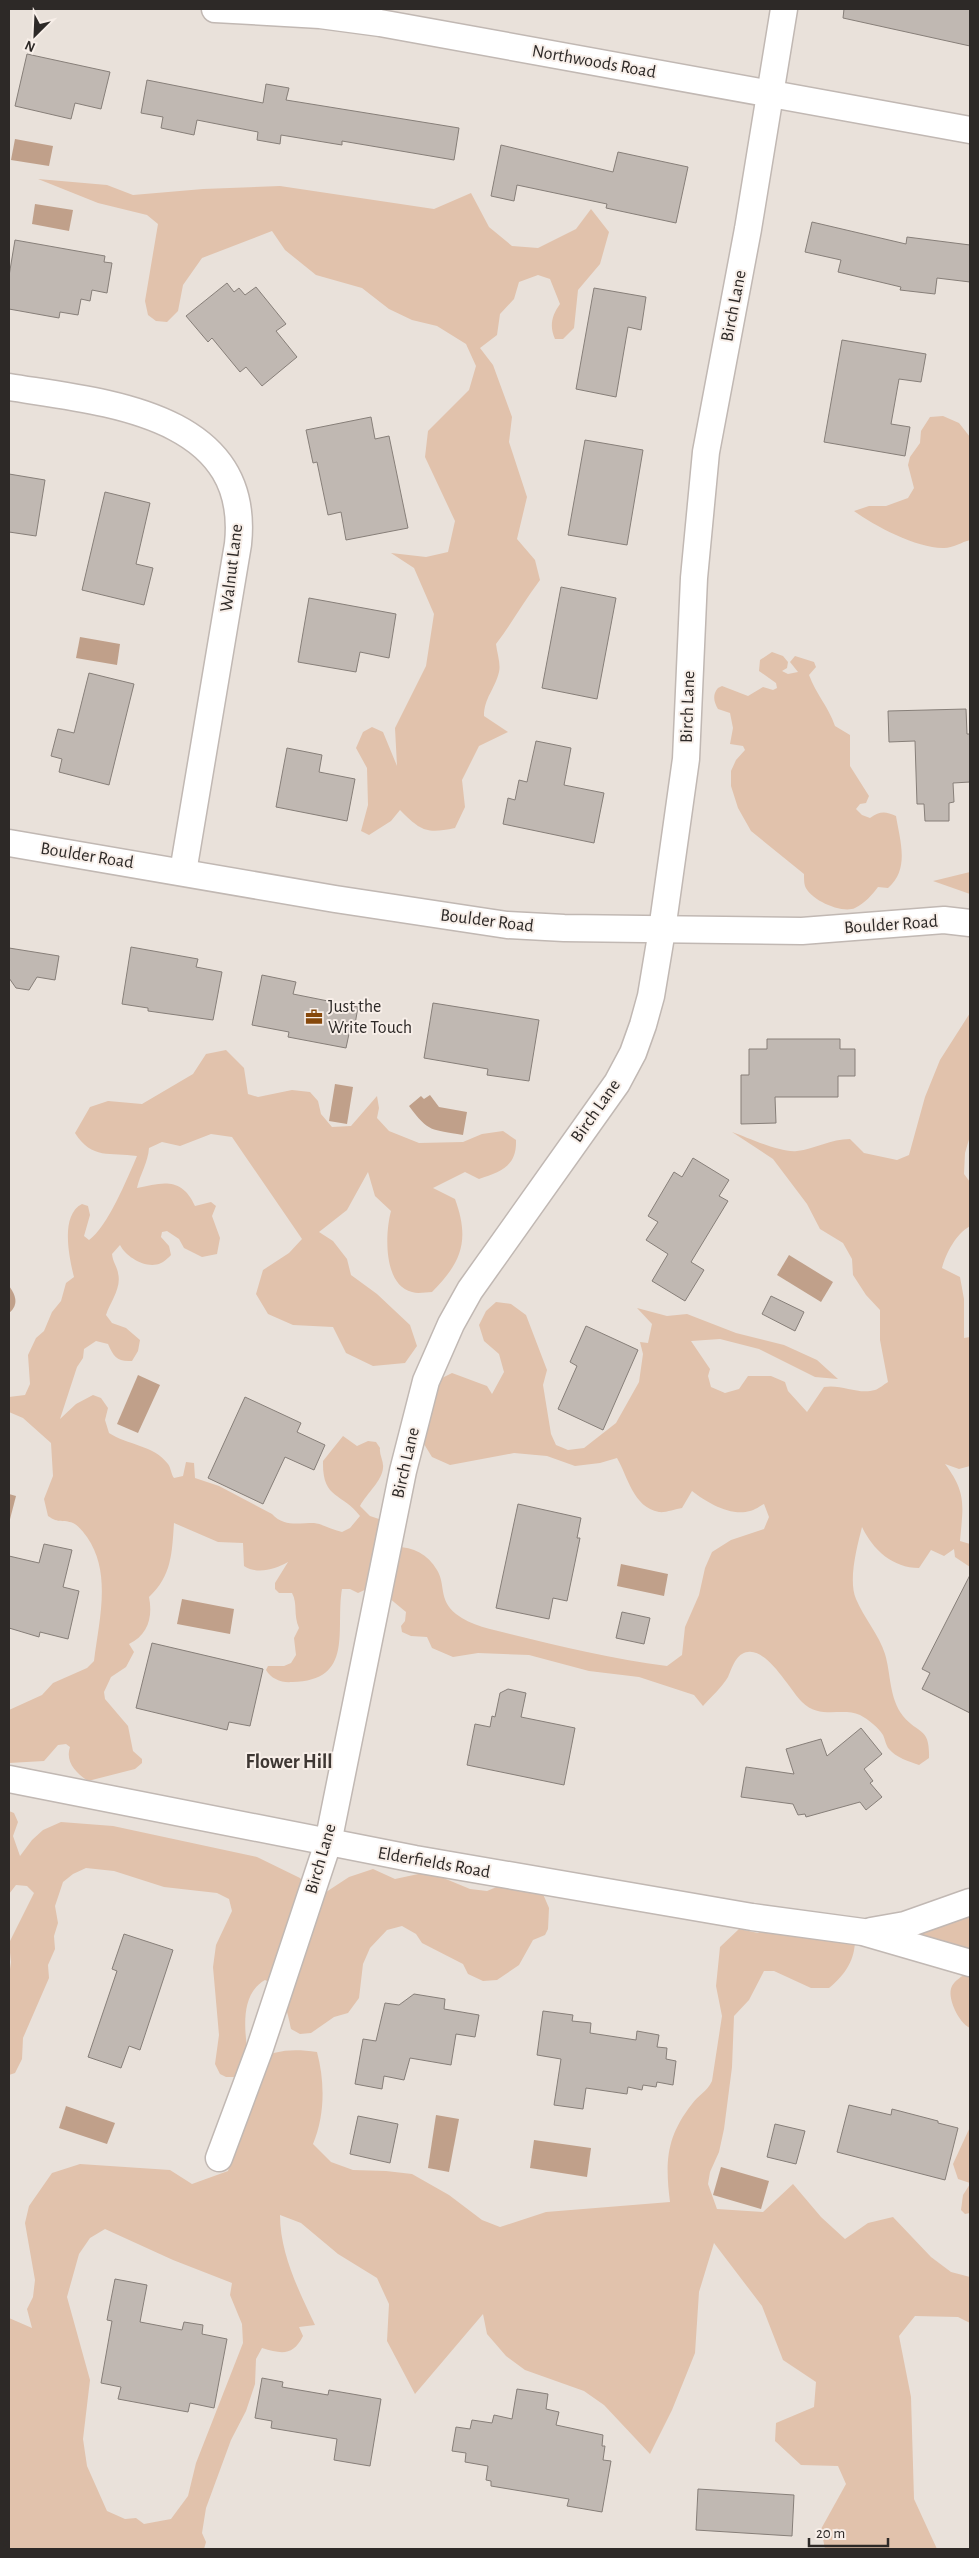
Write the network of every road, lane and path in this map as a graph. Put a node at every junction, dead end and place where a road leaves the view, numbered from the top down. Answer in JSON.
{"nodes":[{"id":1,"x":215,"y":9,"type":"edge"},
{"id":2,"x":784,"y":9,"type":"edge"},
{"id":3,"x":770,"y":94,"type":"junction"},
{"id":4,"x":970,"y":130,"type":"edge"},
{"id":5,"x":9,"y":387,"type":"edge"},
{"id":6,"x":9,"y":843,"type":"edge"},
{"id":7,"x":183,"y":872,"type":"junction"},
{"id":8,"x":970,"y":923,"type":"edge"},
{"id":9,"x":662,"y":930,"type":"junction"},
{"id":10,"x":9,"y":1779,"type":"edge"},
{"id":11,"x":328,"y":1843,"type":"junction"},
{"id":12,"x":970,"y":1902,"type":"edge"},
{"id":13,"x":863,"y":1932,"type":"junction"},
{"id":14,"x":970,"y":1963,"type":"edge"},
{"id":15,"x":219,"y":2158,"type":"dead end"}],
"edges":[{"from":1,"to":3,"type":"street","name":"Northwoods Road"},
{"from":2,"to":3,"type":"street","name":"Birch Lane"},
{"from":3,"to":4,"type":"street","name":"Northwoods Road"},
{"from":3,"to":9,"type":"street","name":"Birch Lane"},
{"from":5,"to":7,"type":"street","name":"Walnut Lane"},
{"from":6,"to":7,"type":"street","name":"Boulder Road"},
{"from":7,"to":9,"type":"street","name":"Boulder Road"},
{"from":8,"to":9,"type":"street","name":"Boulder Road"},
{"from":9,"to":11,"type":"street","name":"Birch Lane"},
{"from":10,"to":11,"type":"street","name":"Elderfields Road"},
{"from":11,"to":13,"type":"street","name":"Elderfields Road"},
{"from":11,"to":15,"type":"street","name":"Birch Lane"},
{"from":12,"to":13,"type":"street","name":"Elderfields Road"},
{"from":13,"to":14,"type":"street","name":"Elderfields Road"}]}
